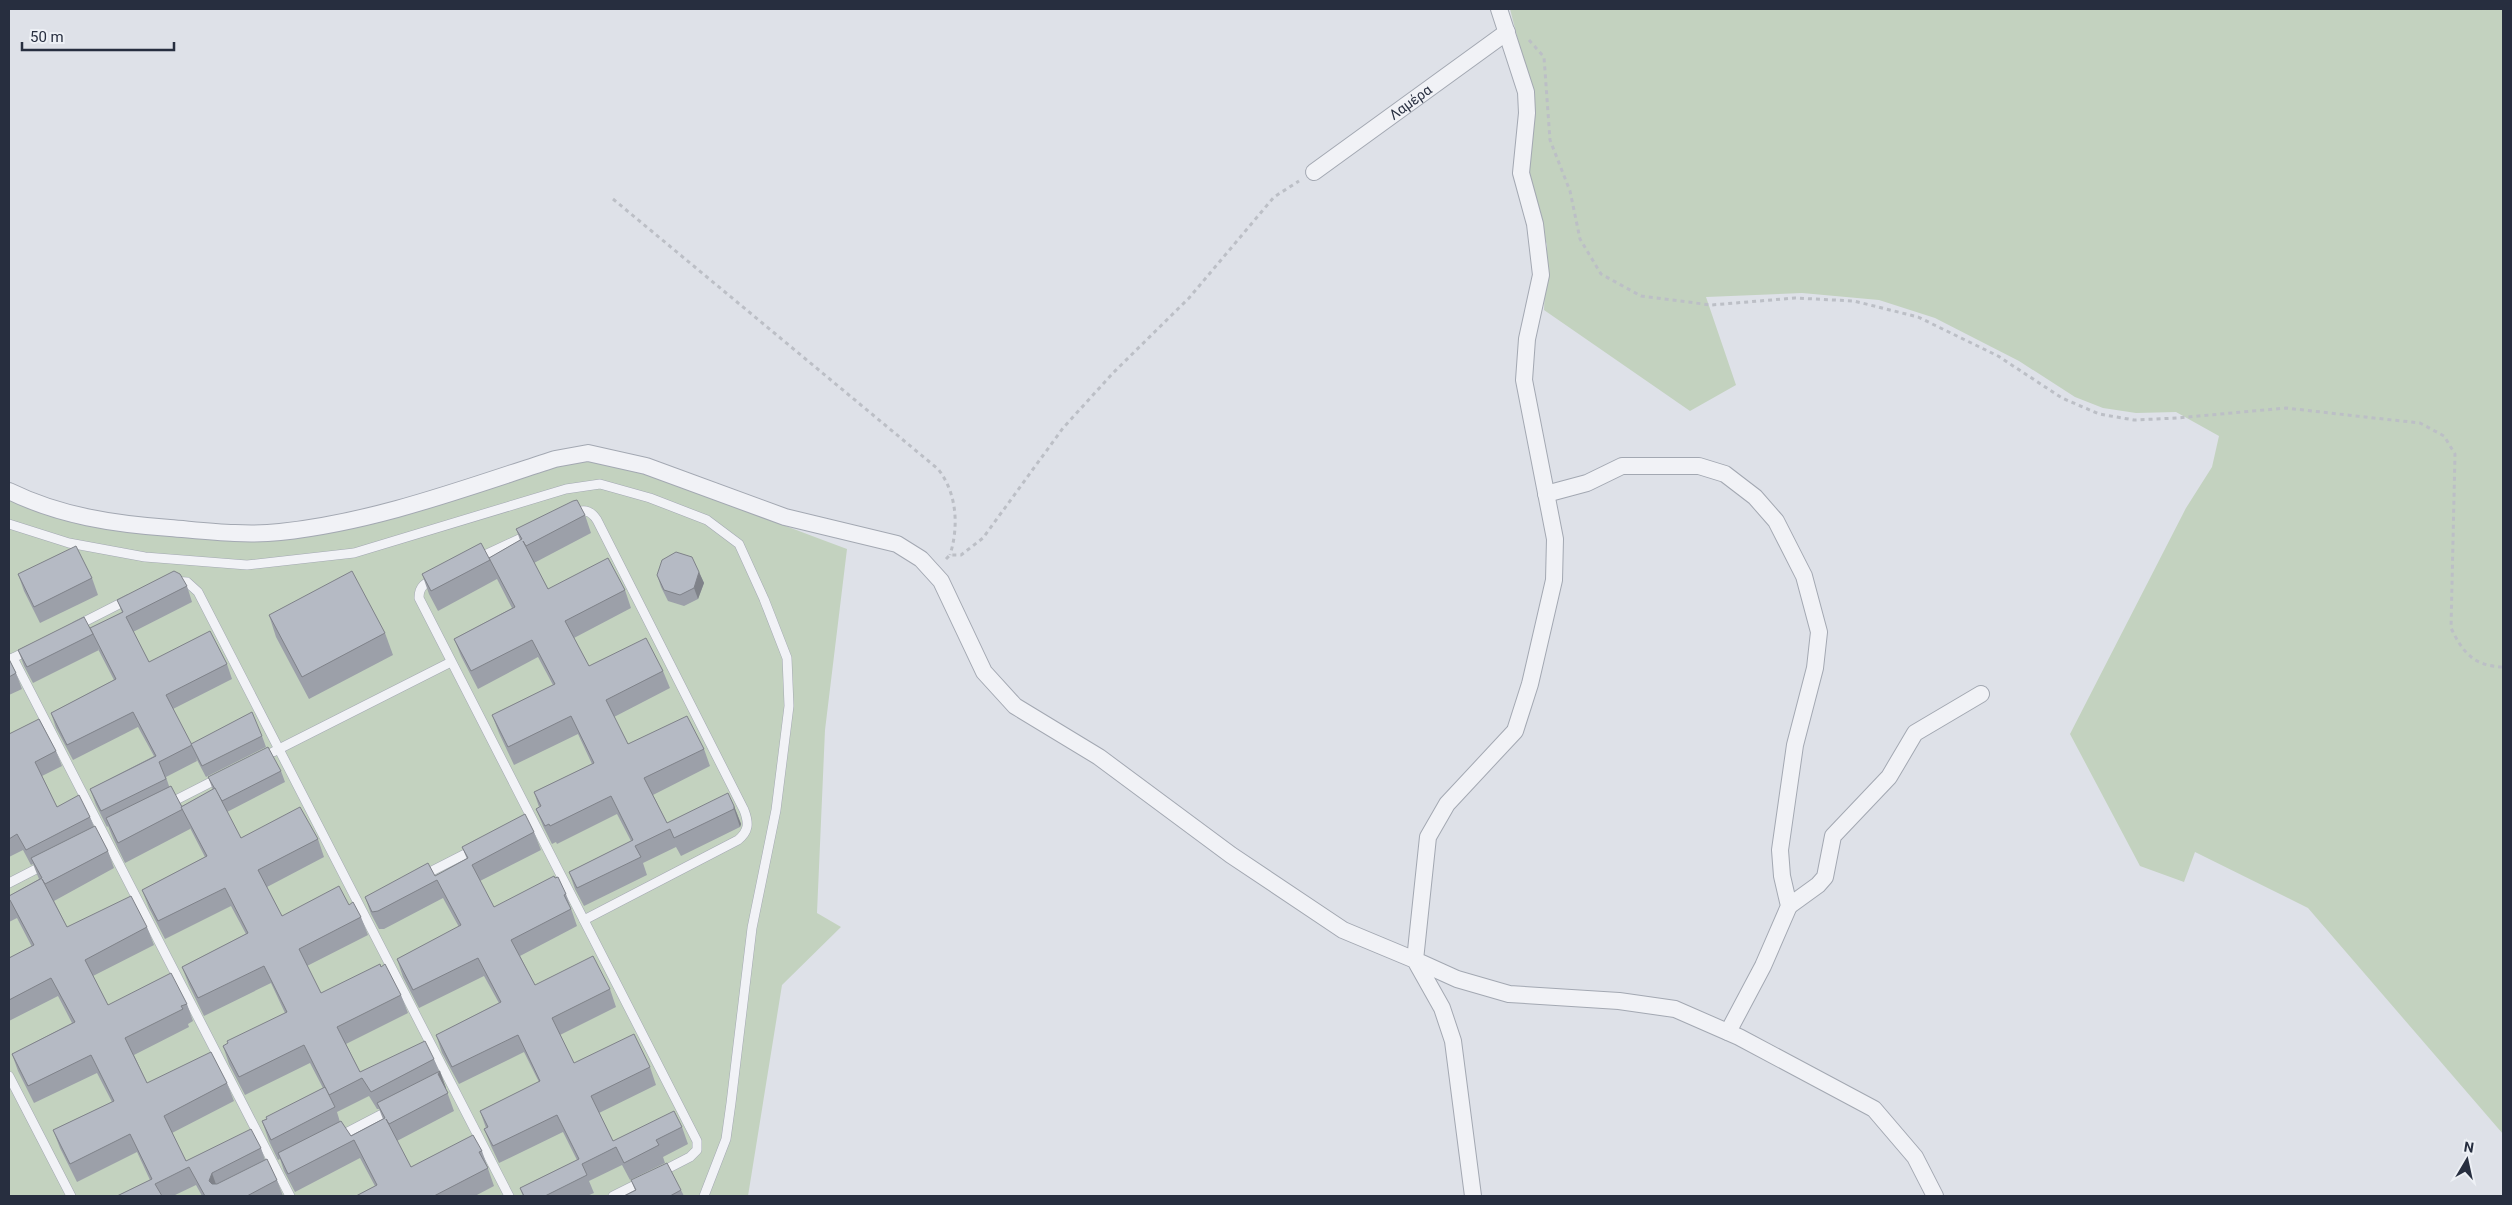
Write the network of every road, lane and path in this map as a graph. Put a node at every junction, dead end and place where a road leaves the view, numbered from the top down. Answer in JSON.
{"nodes":[{"id":1,"x":1499,"y":9,"type":"edge"},
{"id":2,"x":1507,"y":32,"type":"junction"},
{"id":3,"x":1314,"y":172,"type":"joint"},
{"id":4,"x":613,"y":199,"type":"dead end"},
{"id":5,"x":9,"y":491,"type":"edge"},
{"id":6,"x":1546,"y":494,"type":"junction"},
{"id":7,"x":566,"y":517,"type":"edge"},
{"id":8,"x":9,"y":524,"type":"edge"},
{"id":9,"x":539,"y":530,"type":"edge"},
{"id":10,"x":950,"y":555,"type":"junction"},
{"id":11,"x":468,"y":563,"type":"edge"},
{"id":12,"x":934,"y":573,"type":"junction"},
{"id":13,"x":441,"y":576,"type":"edge"},
{"id":14,"x":162,"y":585,"type":"edge"},
{"id":15,"x":139,"y":593,"type":"edge"},
{"id":16,"x":64,"y":632,"type":"edge"},
{"id":17,"x":38,"y":645,"type":"edge"},
{"id":18,"x":11,"y":659,"type":"edge"},
{"id":19,"x":451,"y":662,"type":"junction"},
{"id":20,"x":2503,"y":667,"type":"edge"},
{"id":21,"x":1981,"y":694,"type":"dead end"},
{"id":22,"x":278,"y":749,"type":"junction"},
{"id":23,"x":261,"y":758,"type":"edge"},
{"id":24,"x":226,"y":775,"type":"edge"},
{"id":25,"x":157,"y":809,"type":"edge"},
{"id":26,"x":109,"y":833,"type":"junction"},
{"id":27,"x":96,"y":840,"type":"edge"},
{"id":28,"x":481,"y":846,"type":"edge"},
{"id":29,"x":52,"y":861,"type":"edge"},
{"id":30,"x":412,"y":882,"type":"edge"},
{"id":31,"x":9,"y":883,"type":"edge"},
{"id":32,"x":1789,"y":906,"type":"junction"},
{"id":33,"x":584,"y":920,"type":"junction"},
{"id":34,"x":1415,"y":960,"type":"junction"},
{"id":35,"x":1728,"y":1032,"type":"junction"},
{"id":36,"x":9,"y":1076,"type":"edge"},
{"id":37,"x":397,"y":1107,"type":"edge"},
{"id":38,"x":328,"y":1142,"type":"edge"},
{"id":39,"x":284,"y":1164,"type":"edge"},
{"id":40,"x":272,"y":1171,"type":"junction"},
{"id":41,"x":71,"y":1196,"type":"edge"},
{"id":42,"x":290,"y":1196,"type":"edge"},
{"id":43,"x":509,"y":1196,"type":"edge"},
{"id":44,"x":613,"y":1196,"type":"edge"},
{"id":45,"x":704,"y":1196,"type":"edge"},
{"id":46,"x":1473,"y":1196,"type":"edge"},
{"id":47,"x":1935,"y":1196,"type":"edge"}],
"edges":[{"from":1,"to":2,"type":"street"},
{"from":2,"to":3,"type":"street","name":"Λαμέρα"},
{"from":2,"to":6,"type":"street"},
{"from":2,"to":20,"type":"path"},
{"from":3,"to":10,"type":"path"},
{"from":4,"to":10,"type":"path"},
{"from":5,"to":12,"type":"street"},
{"from":6,"to":32,"type":"street"},
{"from":6,"to":34,"type":"street"},
{"from":7,"to":33,"type":"lane"},
{"from":8,"to":45,"type":"lane"},
{"from":9,"to":11,"type":"lane"},
{"from":10,"to":12,"type":"path"},
{"from":12,"to":34,"type":"street"},
{"from":13,"to":19,"type":"lane"},
{"from":14,"to":22,"type":"lane"},
{"from":15,"to":16,"type":"lane"},
{"from":17,"to":18,"type":"lane"},
{"from":18,"to":26,"type":"lane"},
{"from":19,"to":22,"type":"lane"},
{"from":19,"to":33,"type":"lane"},
{"from":21,"to":32,"type":"street"},
{"from":22,"to":23,"type":"lane"},
{"from":22,"to":43,"type":"lane"},
{"from":24,"to":25,"type":"lane"},
{"from":26,"to":27,"type":"lane"},
{"from":26,"to":40,"type":"lane"},
{"from":28,"to":30,"type":"lane"},
{"from":29,"to":31,"type":"lane"},
{"from":32,"to":35,"type":"street"},
{"from":33,"to":44,"type":"lane"},
{"from":34,"to":35,"type":"street"},
{"from":34,"to":46,"type":"street"},
{"from":35,"to":47,"type":"street"},
{"from":36,"to":41,"type":"lane"},
{"from":37,"to":38,"type":"lane"},
{"from":39,"to":40,"type":"lane"},
{"from":40,"to":42,"type":"lane"}]}
